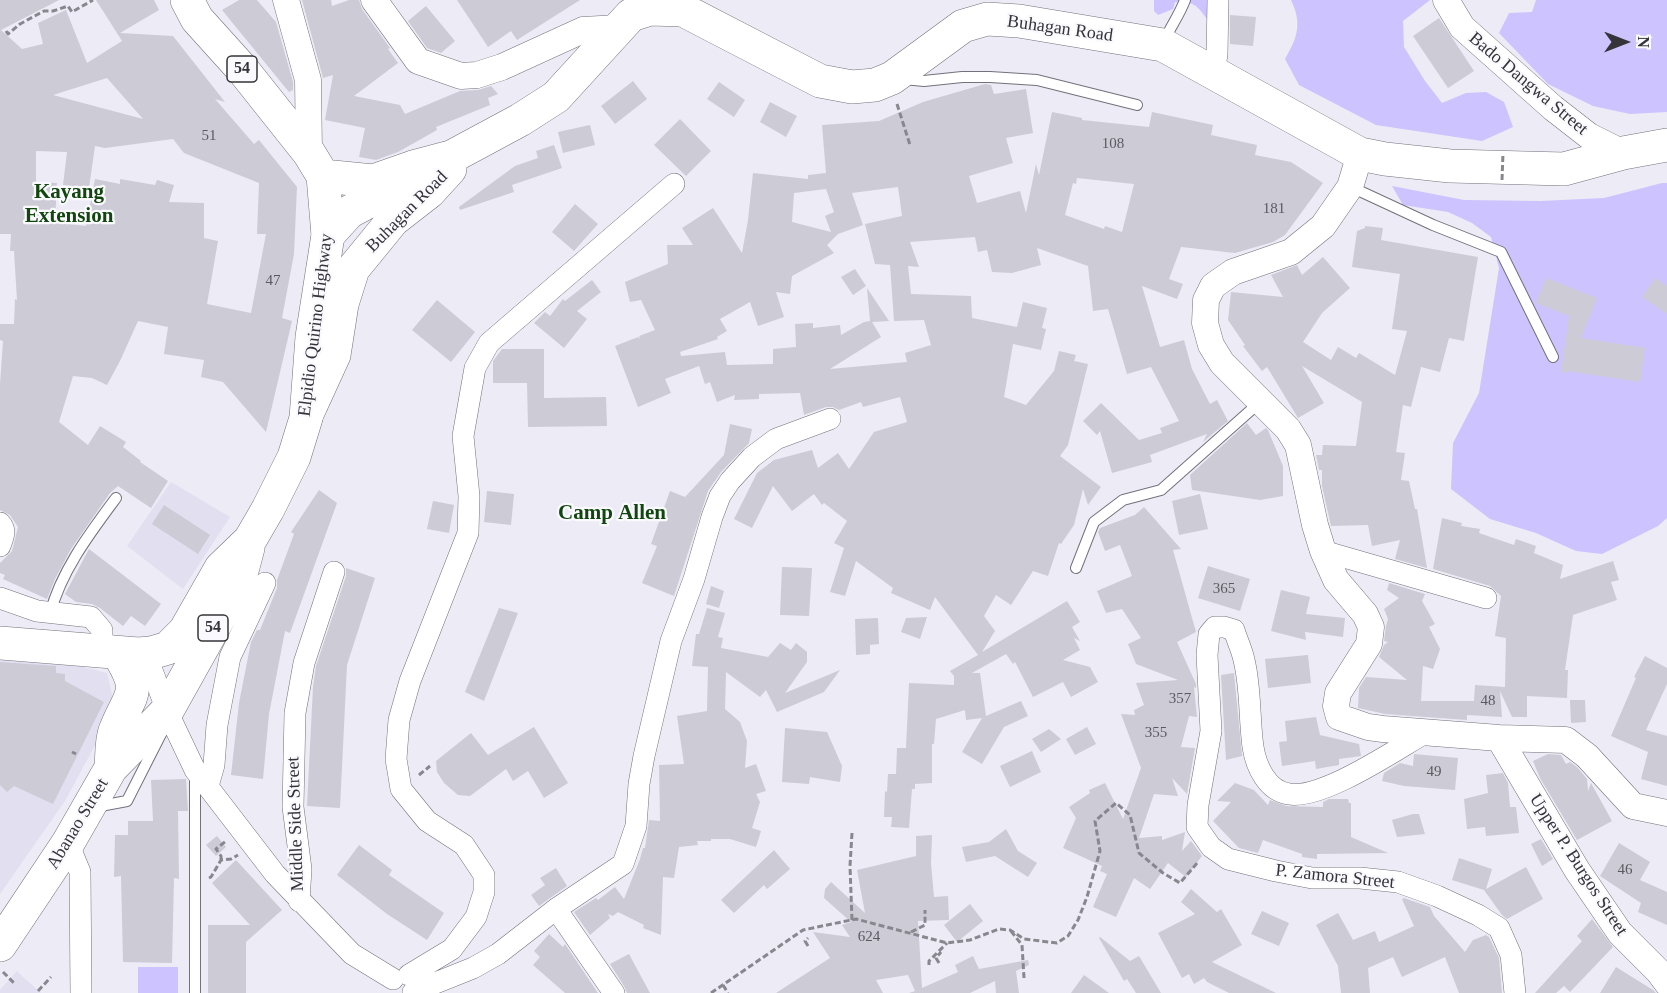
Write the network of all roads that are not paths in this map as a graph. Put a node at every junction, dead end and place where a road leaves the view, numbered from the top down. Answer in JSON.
{"nodes":[{"id":1,"x":187,"y":0,"type":"edge"},
{"id":2,"x":286,"y":0,"type":"edge"},
{"id":3,"x":374,"y":0,"type":"edge"},
{"id":4,"x":1185,"y":0,"type":"edge"},
{"id":5,"x":1218,"y":0,"type":"edge"},
{"id":6,"x":1446,"y":0,"type":"edge"},
{"id":7,"x":619,"y":28,"type":"junction"},
{"id":8,"x":1163,"y":45,"type":"junction"},
{"id":9,"x":1214,"y":74,"type":"junction"},
{"id":10,"x":893,"y":88,"type":"junction"},
{"id":11,"x":1137,"y":105,"type":"dead end"},
{"id":12,"x":1667,"y":145,"type":"edge"},
{"id":13,"x":459,"y":152,"type":"junction"},
{"id":14,"x":1623,"y":153,"type":"junction"},
{"id":15,"x":1360,"y":154,"type":"junction"},
{"id":16,"x":316,"y":165,"type":"junction"},
{"id":17,"x":674,"y":184,"type":"dead end"},
{"id":18,"x":1350,"y":187,"type":"junction"},
{"id":19,"x":328,"y":235,"type":"junction"},
{"id":20,"x":1553,"y":357,"type":"dead end"},
{"id":21,"x":1260,"y":402,"type":"junction"},
{"id":22,"x":306,"y":418,"type":"junction"},
{"id":23,"x":830,"y":419,"type":"dead end"},
{"id":24,"x":116,"y":498,"type":"dead end"},
{"id":25,"x":0,"y":523,"type":"edge"},
{"id":26,"x":250,"y":540,"type":"junction"},
{"id":27,"x":0,"y":546,"type":"edge"},
{"id":28,"x":1323,"y":551,"type":"junction"},
{"id":29,"x":1076,"y":568,"type":"dead end"},
{"id":30,"x":334,"y":572,"type":"dead end"},
{"id":31,"x":265,"y":583,"type":"dead end"},
{"id":32,"x":0,"y":598,"type":"edge"},
{"id":33,"x":1486,"y":598,"type":"dead end"},
{"id":34,"x":50,"y":614,"type":"junction"},
{"id":35,"x":0,"y":644,"type":"edge"},
{"id":36,"x":119,"y":652,"type":"junction"},
{"id":37,"x":167,"y":711,"type":"junction"},
{"id":38,"x":1425,"y":733,"type":"junction"},
{"id":39,"x":1498,"y":738,"type":"junction"},
{"id":40,"x":111,"y":768,"type":"junction"},
{"id":41,"x":201,"y":778,"type":"junction"},
{"id":42,"x":89,"y":808,"type":"junction"},
{"id":43,"x":1667,"y":813,"type":"edge"},
{"id":44,"x":68,"y":843,"type":"junction"},
{"id":45,"x":299,"y":901,"type":"junction"},
{"id":46,"x":556,"y":909,"type":"junction"},
{"id":47,"x":2,"y":959,"type":"edge"},
{"id":48,"x":1667,"y":984,"type":"edge"},
{"id":49,"x":404,"y":986,"type":"edge"},
{"id":50,"x":81,"y":993,"type":"edge"},
{"id":51,"x":195,"y":993,"type":"edge"},
{"id":52,"x":614,"y":993,"type":"edge"},
{"id":53,"x":1515,"y":993,"type":"edge"}],
"edges":[{"from":1,"to":16,"type":"main road","number":"54"},
{"from":2,"to":16,"type":"street"},
{"from":3,"to":7,"type":"street"},
{"from":4,"to":8,"type":"lane"},
{"from":5,"to":9,"type":"street"},
{"from":6,"to":14,"type":"street","name":"Bado Dangwa Street"},
{"from":7,"to":10,"type":"main road","name":"Buhagan Road"},
{"from":7,"to":13,"type":"main road","name":"Buhagan Road"},
{"from":8,"to":9,"type":"main road","name":"Buhagan Road"},
{"from":8,"to":10,"type":"main road","name":"Buhagan Road"},
{"from":9,"to":15,"type":"main road","name":"Buhagan Road"},
{"from":10,"to":11,"type":"lane"},
{"from":12,"to":14,"type":"main road","name":"Buhagan Road"},
{"from":13,"to":16,"type":"main road"},
{"from":13,"to":19,"type":"main road","name":"Buhagan Road"},
{"from":13,"to":22,"type":"main road","name":"Buhagan Road"},
{"from":14,"to":15,"type":"main road","name":"Buhagan Road"},
{"from":15,"to":18,"type":"street"},
{"from":16,"to":19,"type":"main road","name":"Elpidio Quirino Highway","number":"54"},
{"from":17,"to":49,"type":"street"},
{"from":18,"to":20,"type":"lane"},
{"from":18,"to":21,"type":"street"},
{"from":19,"to":22,"type":"main road","name":"Elpidio Quirino Highway","number":"54"},
{"from":21,"to":28,"type":"street"},
{"from":21,"to":29,"type":"lane"},
{"from":22,"to":26,"type":"main road","name":"Elpidio Quirino Highway","number":"54"},
{"from":23,"to":46,"type":"street"},
{"from":24,"to":34,"type":"lane"},
{"from":25,"to":27,"type":"street"},
{"from":26,"to":36,"type":"main road","name":"Elpidio Quirino Highway"},
{"from":26,"to":37,"type":"main road","name":"Elpidio Quirino Highway","number":"54"},
{"from":28,"to":33,"type":"street"},
{"from":28,"to":38,"type":"street"},
{"from":30,"to":45,"type":"street","name":"Middle Side Street"},
{"from":31,"to":41,"type":"street"},
{"from":32,"to":34,"type":"street"},
{"from":34,"to":36,"type":"street"},
{"from":35,"to":36,"type":"main road","name":"Elpidio Quirino Highway"},
{"from":36,"to":37,"type":"street"},
{"from":36,"to":40,"type":"main road"},
{"from":37,"to":40,"type":"main road","name":"Abanao Street","number":"54"},
{"from":37,"to":41,"type":"street"},
{"from":37,"to":42,"type":"lane"},
{"from":38,"to":39,"type":"street"},
{"from":38,"to":53,"type":"street","name":"P. Zamora Street"},
{"from":39,"to":43,"type":"street"},
{"from":39,"to":48,"type":"street","name":"Upper P. Burgos Street"},
{"from":40,"to":42,"type":"main road","name":"Abanao Street","number":"54"},
{"from":41,"to":45,"type":"street"},
{"from":41,"to":51,"type":"lane"},
{"from":42,"to":44,"type":"main road","name":"Abanao Street","number":"54"},
{"from":44,"to":47,"type":"main road","name":"Abanao Street","number":"54"},
{"from":44,"to":50,"type":"street"},
{"from":45,"to":49,"type":"street"},
{"from":46,"to":49,"type":"street"},
{"from":46,"to":52,"type":"street"}]}
